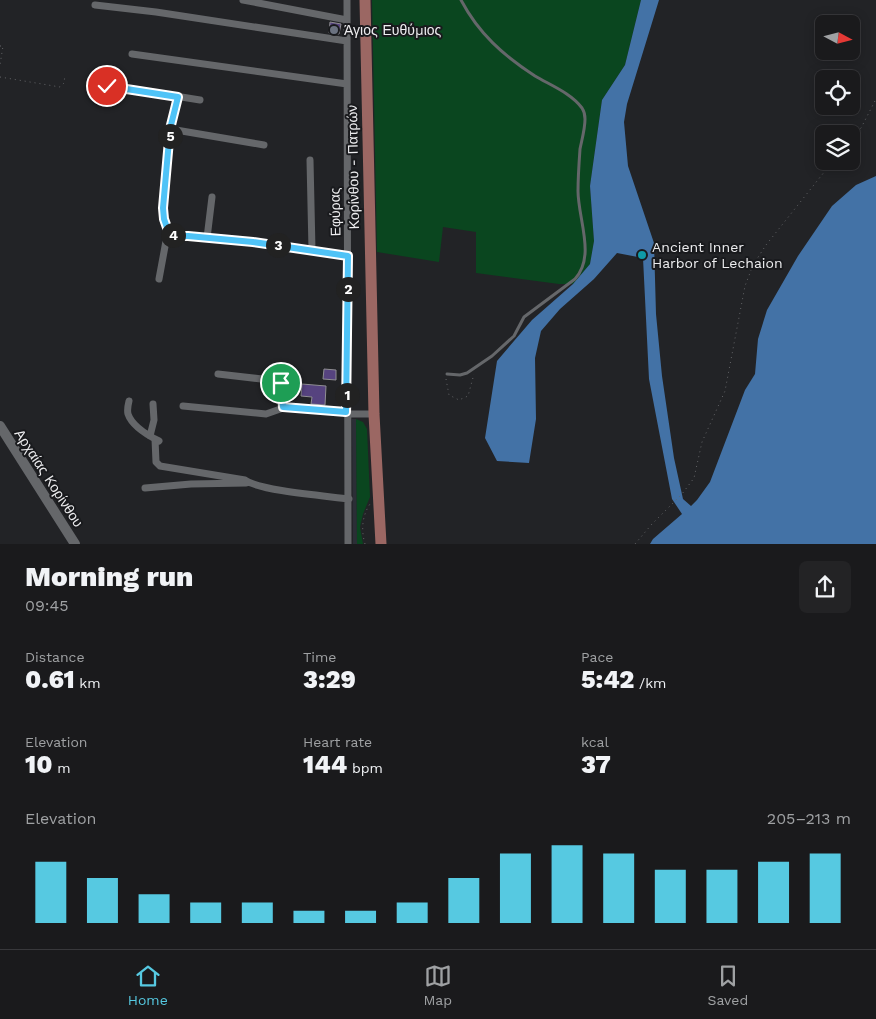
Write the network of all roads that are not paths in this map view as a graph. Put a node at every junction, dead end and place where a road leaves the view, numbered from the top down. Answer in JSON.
{"nodes":[{"id":1,"x":243,"y":0,"type":"edge"},
{"id":2,"x":347,"y":0,"type":"edge"},
{"id":3,"x":365,"y":0,"type":"edge"},
{"id":4,"x":461,"y":0,"type":"edge"},
{"id":5,"x":95,"y":5,"type":"dead end"},
{"id":6,"x":347,"y":20,"type":"junction"},
{"id":7,"x":347,"y":41,"type":"junction"},
{"id":8,"x":132,"y":54,"type":"dead end"},
{"id":9,"x":347,"y":84,"type":"junction"},
{"id":10,"x":107,"y":86,"type":"dead end"},
{"id":11,"x":178,"y":97,"type":"junction"},
{"id":12,"x":200,"y":100,"type":"dead end"},
{"id":13,"x":170,"y":129,"type":"junction"},
{"id":14,"x":264,"y":145,"type":"dead end"},
{"id":15,"x":310,"y":160,"type":"dead end"},
{"id":16,"x":212,"y":197,"type":"dead end"},
{"id":17,"x":170,"y":236,"type":"junction"},
{"id":18,"x":207,"y":238,"type":"junction"},
{"id":19,"x":312,"y":250,"type":"junction"},
{"id":20,"x":348,"y":256,"type":"junction"},
{"id":21,"x":160,"y":279,"type":"dead end"},
{"id":22,"x":218,"y":374,"type":"dead end"},
{"id":23,"x":447,"y":374,"type":"road end"},
{"id":24,"x":129,"y":401,"type":"dead end"},
{"id":25,"x":152,"y":404,"type":"dead end"},
{"id":26,"x":183,"y":406,"type":"dead end"},
{"id":27,"x":283,"y":407,"type":"junction"},
{"id":28,"x":346,"y":413,"type":"junction"},
{"id":29,"x":374,"y":414,"type":"junction"},
{"id":30,"x":0,"y":426,"type":"edge"},
{"id":31,"x":155,"y":439,"type":"junction"},
{"id":32,"x":249,"y":483,"type":"junction"},
{"id":33,"x":145,"y":488,"type":"dead end"},
{"id":34,"x":349,"y":499,"type":"junction"},
{"id":35,"x":75,"y":544,"type":"edge"},
{"id":36,"x":348,"y":544,"type":"edge"},
{"id":37,"x":381,"y":544,"type":"edge"}],
"edges":[{"from":1,"to":6,"type":"street"},
{"from":2,"to":6,"type":"street","name":"Εφύρας"},
{"from":3,"to":29,"type":"main road","name":"Κορίνθου - Πατρών"},
{"from":4,"to":23,"type":"lane"},
{"from":5,"to":7,"type":"street"},
{"from":6,"to":7,"type":"street","name":"Εφύρας"},
{"from":7,"to":9,"type":"street","name":"Εφύρας"},
{"from":8,"to":9,"type":"street"},
{"from":9,"to":20,"type":"street","name":"Εφύρας"},
{"from":10,"to":11,"type":"street"},
{"from":11,"to":12,"type":"street"},
{"from":11,"to":13,"type":"street"},
{"from":13,"to":14,"type":"street"},
{"from":13,"to":17,"type":"street"},
{"from":15,"to":19,"type":"street"},
{"from":16,"to":18,"type":"street"},
{"from":17,"to":18,"type":"street"},
{"from":17,"to":21,"type":"street"},
{"from":18,"to":19,"type":"street"},
{"from":19,"to":20,"type":"street"},
{"from":20,"to":28,"type":"street","name":"Εφύρας"},
{"from":22,"to":27,"type":"street"},
{"from":24,"to":31,"type":"street"},
{"from":25,"to":31,"type":"street"},
{"from":26,"to":27,"type":"street"},
{"from":27,"to":28,"type":"street"},
{"from":28,"to":29,"type":"street"},
{"from":28,"to":34,"type":"street","name":"Εφύρας"},
{"from":29,"to":37,"type":"main road","name":"Κορίνθου - Πατρών"},
{"from":30,"to":35,"type":"street","name":"Αρχαίας Κορίνθου"},
{"from":31,"to":32,"type":"street"},
{"from":32,"to":33,"type":"street"},
{"from":32,"to":34,"type":"street"},
{"from":34,"to":36,"type":"street","name":"Εφύρας"}]}
